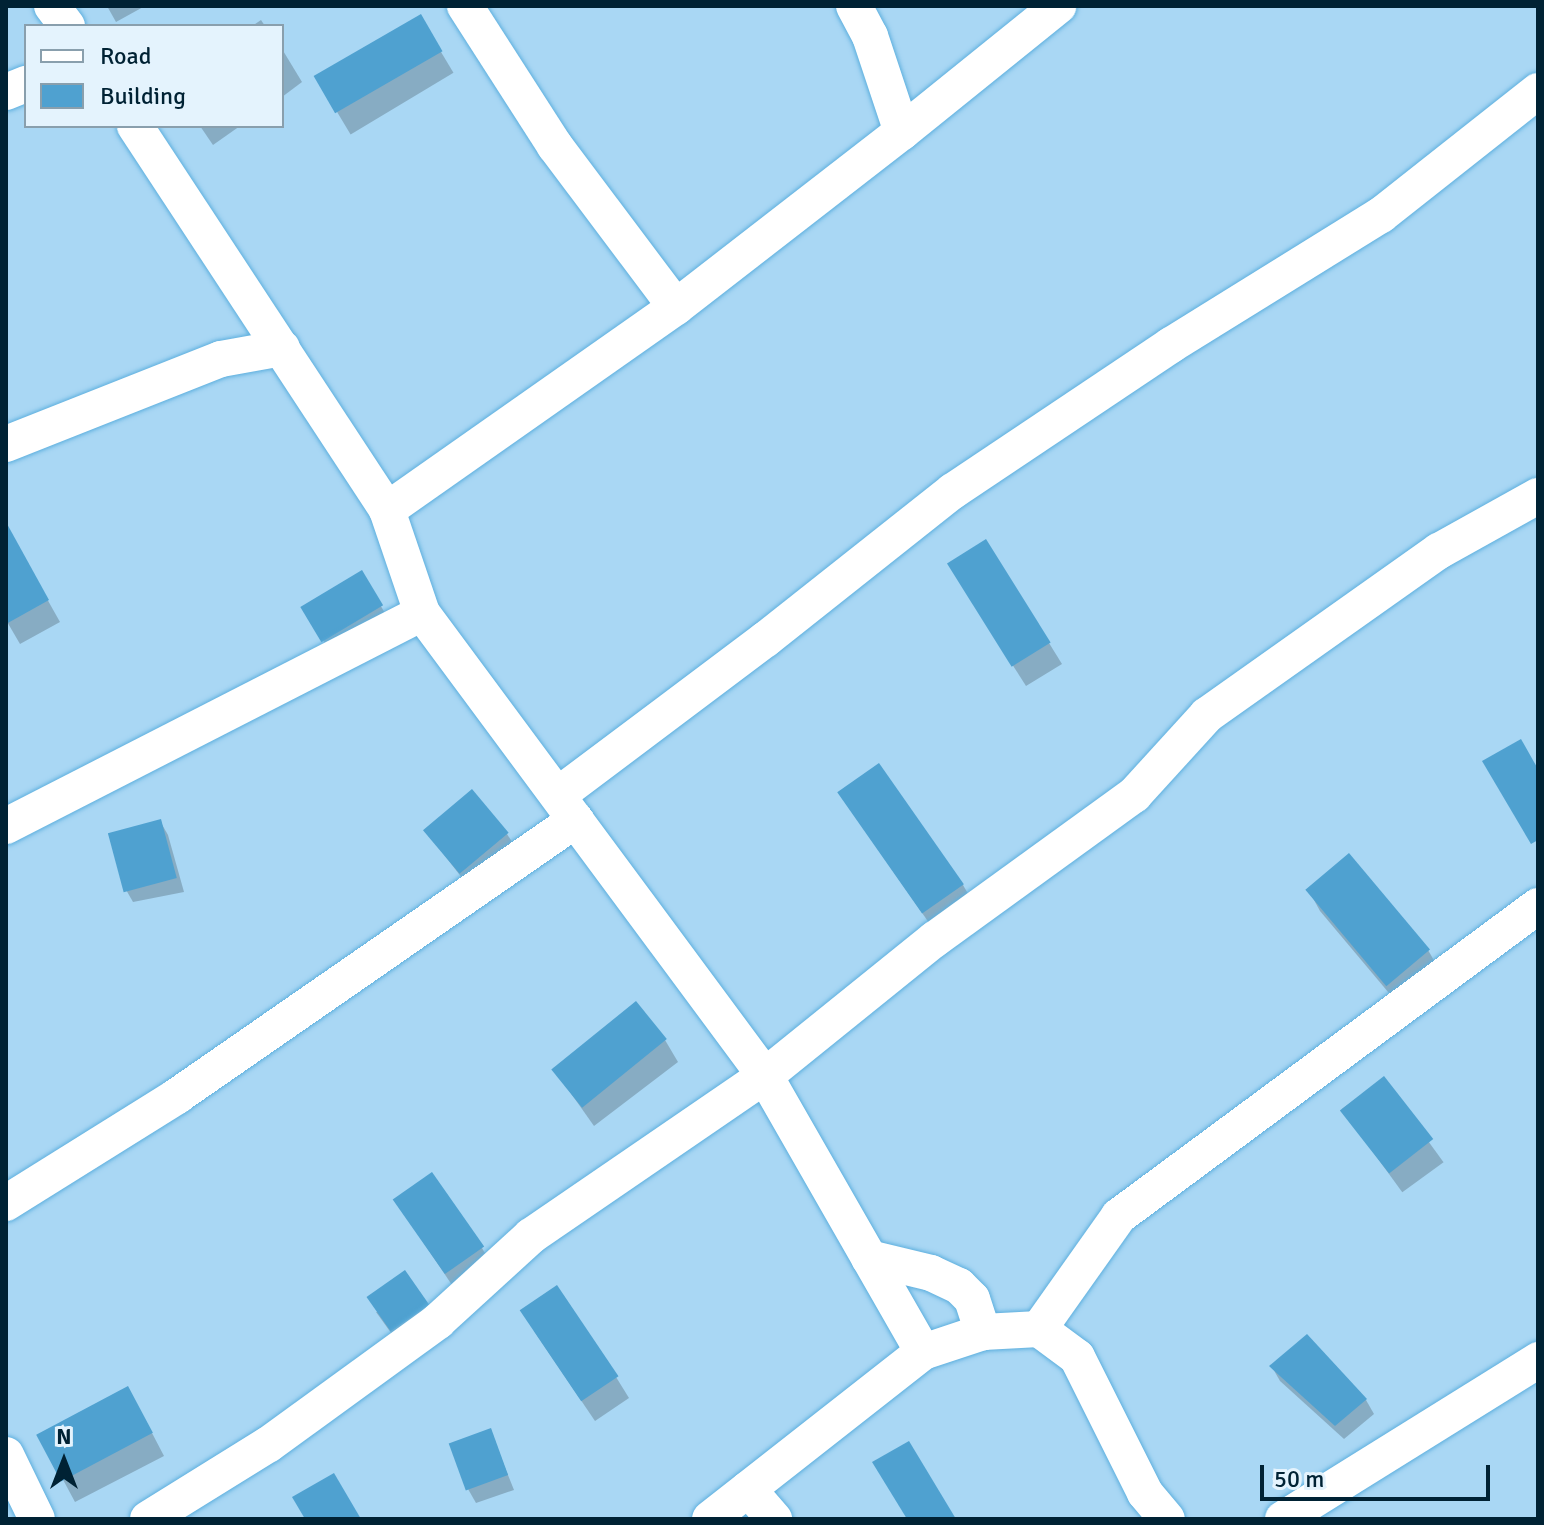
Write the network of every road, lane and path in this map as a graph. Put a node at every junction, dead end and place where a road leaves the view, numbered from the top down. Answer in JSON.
{"nodes":[{"id":1,"x":52,"y":6,"type":"edge"},
{"id":2,"x":465,"y":6,"type":"edge"},
{"id":3,"x":854,"y":6,"type":"edge"},
{"id":4,"x":1058,"y":6,"type":"edge"},
{"id":5,"x":66,"y":24,"type":"edge"},
{"id":6,"x":1538,"y":91,"type":"edge"},
{"id":7,"x":136,"y":128,"type":"edge"},
{"id":8,"x":902,"y":132,"type":"junction"},
{"id":9,"x":676,"y":307,"type":"junction"},
{"id":10,"x":282,"y":348,"type":"junction"},
{"id":11,"x":6,"y":444,"type":"edge"},
{"id":12,"x":1538,"y":496,"type":"edge"},
{"id":13,"x":387,"y":510,"type":"junction"},
{"id":14,"x":422,"y":613,"type":"junction"},
{"id":15,"x":567,"y":807,"type":"junction"},
{"id":16,"x":6,"y":826,"type":"edge"},
{"id":17,"x":1538,"y":906,"type":"edge"},
{"id":18,"x":765,"y":1076,"type":"junction"},
{"id":19,"x":6,"y":1203,"type":"edge"},
{"id":20,"x":869,"y":1258,"type":"junction"},
{"id":21,"x":1039,"y":1329,"type":"junction"},
{"id":22,"x":983,"y":1332,"type":"junction"},
{"id":23,"x":923,"y":1352,"type":"junction"},
{"id":24,"x":1538,"y":1360,"type":"edge"},
{"id":25,"x":6,"y":1455,"type":"edge"},
{"id":26,"x":748,"y":1489,"type":"junction"},
{"id":27,"x":37,"y":1519,"type":"edge"},
{"id":28,"x":148,"y":1519,"type":"edge"},
{"id":29,"x":710,"y":1519,"type":"edge"},
{"id":30,"x":774,"y":1519,"type":"edge"},
{"id":31,"x":1167,"y":1519,"type":"edge"},
{"id":32,"x":1283,"y":1519,"type":"edge"}],
"edges":[{"from":1,"to":5,"type":"street"},
{"from":2,"to":9,"type":"street"},
{"from":3,"to":8,"type":"street"},
{"from":4,"to":8,"type":"street"},
{"from":6,"to":15,"type":"street"},
{"from":7,"to":10,"type":"street"},
{"from":8,"to":9,"type":"street"},
{"from":9,"to":13,"type":"street"},
{"from":10,"to":11,"type":"street"},
{"from":10,"to":13,"type":"street"},
{"from":12,"to":18,"type":"street"},
{"from":13,"to":14,"type":"street"},
{"from":14,"to":15,"type":"street"},
{"from":14,"to":16,"type":"street"},
{"from":15,"to":18,"type":"street"},
{"from":15,"to":19,"type":"street"},
{"from":17,"to":21,"type":"street"},
{"from":18,"to":20,"type":"street"},
{"from":18,"to":28,"type":"street"},
{"from":20,"to":22,"type":"street"},
{"from":20,"to":23,"type":"street"},
{"from":21,"to":22,"type":"street"},
{"from":21,"to":31,"type":"street"},
{"from":22,"to":23,"type":"street"},
{"from":23,"to":26,"type":"street"},
{"from":24,"to":32,"type":"street"},
{"from":25,"to":27,"type":"street"},
{"from":26,"to":29,"type":"street"},
{"from":26,"to":30,"type":"street"}]}
